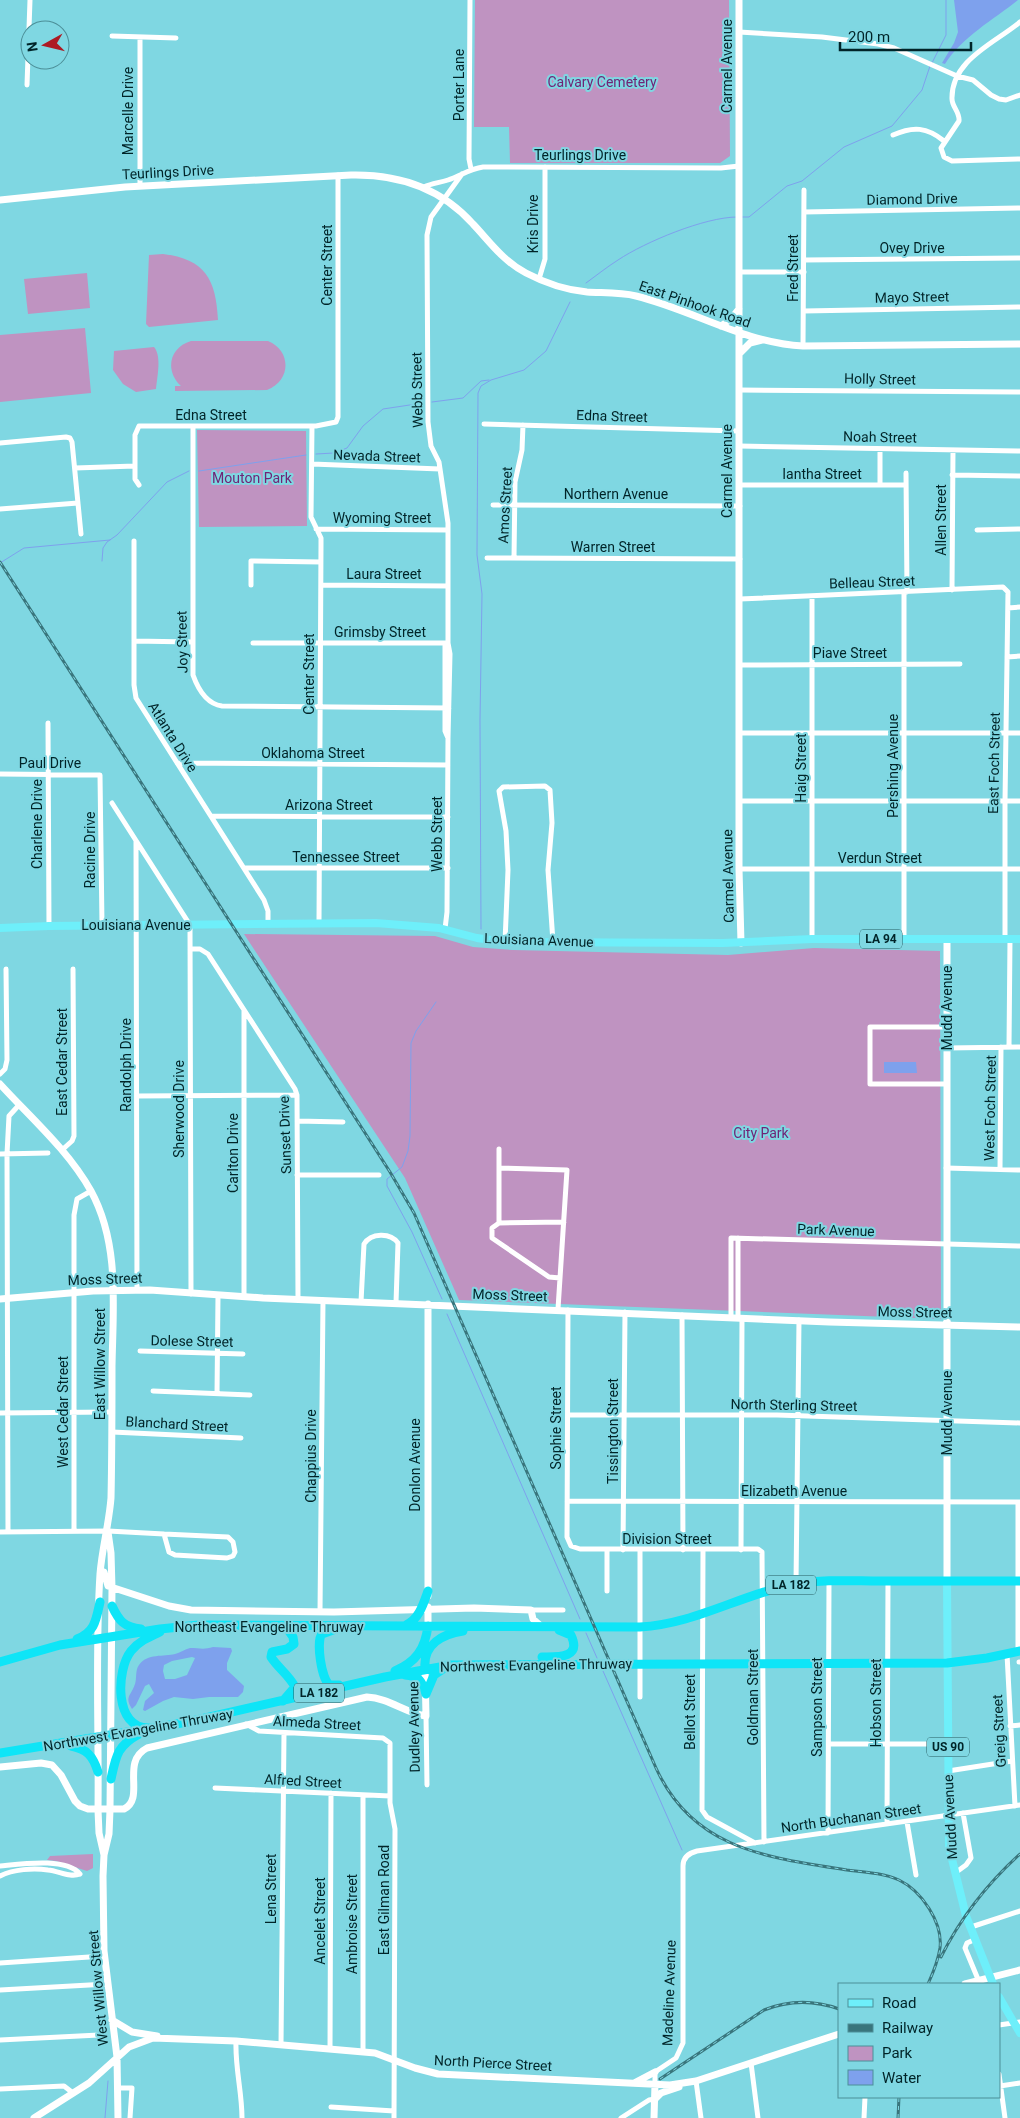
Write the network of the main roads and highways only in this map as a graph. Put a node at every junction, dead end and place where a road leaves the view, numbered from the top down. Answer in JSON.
{"nodes":[{"id":1,"x":739,"y":0,"type":"edge"},
{"id":2,"x":338,"y":176,"type":"joint"},
{"id":3,"x":0,"y":200,"type":"edge"},
{"id":4,"x":740,"y":309,"type":"junction"},
{"id":5,"x":721,"y":326,"type":"junction"},
{"id":6,"x":740,"y":333,"type":"junction"},
{"id":7,"x":762,"y":340,"type":"junction"},
{"id":8,"x":1020,"y":344,"type":"edge"},
{"id":9,"x":740,"y":354,"type":"junction"},
{"id":10,"x":0,"y":928,"type":"edge"},
{"id":11,"x":946,"y":939,"type":"junction"},
{"id":12,"x":1020,"y":940,"type":"edge"},
{"id":13,"x":741,"y":942,"type":"junction"},
{"id":14,"x":0,"y":1084,"type":"edge"},
{"id":15,"x":113,"y":1290,"type":"junction"},
{"id":16,"x":4,"y":1298,"type":"edge"},
{"id":17,"x":428,"y":1304,"type":"junction"},
{"id":18,"x":947,"y":1325,"type":"junction"},
{"id":19,"x":1020,"y":1327,"type":"edge"},
{"id":20,"x":108,"y":1531,"type":"junction"},
{"id":21,"x":102,"y":1559,"type":"junction"},
{"id":22,"x":947,"y":1581,"type":"junction"},
{"id":23,"x":1019,"y":1581,"type":"edge"},
{"id":24,"x":112,"y":1588,"type":"junction"},
{"id":25,"x":428,"y":1591,"type":"joint"},
{"id":26,"x":100,"y":1602,"type":"junction"},
{"id":27,"x":112,"y":1606,"type":"junction"},
{"id":28,"x":424,"y":1610,"type":"junction"},
{"id":29,"x":403,"y":1626,"type":"junction"},
{"id":30,"x":428,"y":1626,"type":"junction"},
{"id":31,"x":174,"y":1627,"type":"junction"},
{"id":32,"x":286,"y":1627,"type":"junction"},
{"id":33,"x":343,"y":1627,"type":"junction"},
{"id":34,"x":488,"y":1627,"type":"junction"},
{"id":35,"x":542,"y":1627,"type":"junction"},
{"id":36,"x":151,"y":1630,"type":"junction"},
{"id":37,"x":112,"y":1636,"type":"junction"},
{"id":38,"x":99,"y":1639,"type":"junction"},
{"id":39,"x":63,"y":1645,"type":"junction"},
{"id":40,"x":1019,"y":1651,"type":"edge"},
{"id":41,"x":0,"y":1662,"type":"edge"},
{"id":42,"x":947,"y":1663,"type":"junction"},
{"id":43,"x":480,"y":1664,"type":"junction"},
{"id":44,"x":451,"y":1665,"type":"junction"},
{"id":45,"x":425,"y":1668,"type":"junction"},
{"id":46,"x":392,"y":1675,"type":"junction"},
{"id":47,"x":361,"y":1682,"type":"junction"},
{"id":48,"x":350,"y":1684,"type":"junction"},
{"id":49,"x":426,"y":1694,"type":"junction"},
{"id":50,"x":283,"y":1701,"type":"junction"},
{"id":51,"x":426,"y":1716,"type":"joint"},
{"id":52,"x":162,"y":1727,"type":"junction"},
{"id":53,"x":147,"y":1730,"type":"junction"},
{"id":54,"x":111,"y":1736,"type":"junction"},
{"id":55,"x":98,"y":1738,"type":"junction"},
{"id":56,"x":63,"y":1744,"type":"junction"},
{"id":57,"x":0,"y":1753,"type":"edge"},
{"id":58,"x":0,"y":1767,"type":"edge"},
{"id":59,"x":98,"y":1772,"type":"junction"},
{"id":60,"x":111,"y":1779,"type":"junction"},
{"id":61,"x":98,"y":1810,"type":"junction"},
{"id":62,"x":110,"y":1810,"type":"junction"},
{"id":63,"x":104,"y":1856,"type":"junction"},
{"id":64,"x":1020,"y":1970,"type":"edge"},
{"id":65,"x":992,"y":1981,"type":"edge"},
{"id":66,"x":979,"y":1982,"type":"edge"},
{"id":67,"x":1000,"y":1998,"type":"edge"},
{"id":68,"x":112,"y":2020,"type":"junction"},
{"id":69,"x":1016,"y":2022,"type":"edge"},
{"id":70,"x":1020,"y":2033,"type":"edge"},
{"id":71,"x":838,"y":2034,"type":"edge"},
{"id":72,"x":162,"y":2037,"type":"junction"},
{"id":73,"x":117,"y":2057,"type":"junction"},
{"id":74,"x":654,"y":2072,"type":"road end"},
{"id":75,"x":636,"y":2082,"type":"junction"},
{"id":76,"x":655,"y":2084,"type":"junction"},
{"id":77,"x":685,"y":2084,"type":"junction"},
{"id":78,"x":655,"y":2099,"type":"junction"},
{"id":79,"x":34,"y":2118,"type":"edge"},
{"id":80,"x":118,"y":2118,"type":"edge"},
{"id":81,"x":654,"y":2118,"type":"edge"}],
"edges":[{"from":1,"to":4,"type":"main road","name":"Carmel Avenue"},
{"from":2,"to":3,"type":"main road","name":"Teurlings Drive"},
{"from":2,"to":5,"type":"main road","name":"East Pinhook Road"},
{"from":4,"to":5,"type":"main road"},
{"from":4,"to":6,"type":"main road","name":"Carmel Avenue"},
{"from":5,"to":6,"type":"main road","name":"East Pinhook Road"},
{"from":6,"to":7,"type":"main road","name":"East Pinhook Road"},
{"from":6,"to":9,"type":"main road","name":"Carmel Avenue"},
{"from":7,"to":8,"type":"main road","name":"East Pinhook Road"},
{"from":7,"to":9,"type":"main road"},
{"from":9,"to":13,"type":"main road","name":"Carmel Avenue"},
{"from":10,"to":13,"type":"main road","name":"Louisiana Avenue"},
{"from":11,"to":12,"type":"main road","name":"Louisiana Avenue","number":"LA 94"},
{"from":11,"to":13,"type":"main road","name":"Louisiana Avenue","number":"LA 94"},
{"from":11,"to":18,"type":"main road","name":"Mudd Avenue"},
{"from":14,"to":15,"type":"main road","name":"East Willow Street"},
{"from":15,"to":16,"type":"main road","name":"Moss Street"},
{"from":15,"to":17,"type":"main road","name":"Moss Street"},
{"from":15,"to":20,"type":"main road","name":"East Willow Street"},
{"from":17,"to":18,"type":"main road","name":"Moss Street"},
{"from":17,"to":25,"type":"main road","name":"Donlon Avenue"},
{"from":18,"to":19,"type":"main road","name":"Moss Street"},
{"from":18,"to":22,"type":"main road","name":"Mudd Avenue"},
{"from":20,"to":21,"type":"main road","name":"East Willow Street"},
{"from":20,"to":24,"type":"main road","name":"East Willow Street"},
{"from":21,"to":24,"type":"main road"},
{"from":21,"to":26,"type":"main road","name":"East Willow Street"},
{"from":22,"to":23,"type":"highway","name":"Northeast Evangeline Thruway"},
{"from":22,"to":35,"type":"highway","name":"Northeast Evangeline Thruway","number":"LA 182"},
{"from":22,"to":42,"type":"main road","name":"Mudd Avenue","number":"US 90"},
{"from":24,"to":27,"type":"main road","name":"East Willow Street"},
{"from":24,"to":28,"type":"main road","name":"Northeast Evangeline Thruway"},
{"from":25,"to":28,"type":"highway"},
{"from":26,"to":38,"type":"main road","name":"East Willow Street"},
{"from":26,"to":39,"type":"highway"},
{"from":27,"to":36,"type":"highway"},
{"from":27,"to":37,"type":"main road","name":"East Willow Street"},
{"from":28,"to":29,"type":"highway"},
{"from":28,"to":30,"type":"main road"},
{"from":28,"to":35,"type":"main road","name":"Northeast Evangeline Thruway"},
{"from":29,"to":30,"type":"highway","name":"Northeast Evangeline Thruway","number":"LA 182"},
{"from":29,"to":33,"type":"highway","name":"Northeast Evangeline Thruway","number":"LA 182"},
{"from":30,"to":34,"type":"highway","name":"Northeast Evangeline Thruway","number":"LA 182"},
{"from":30,"to":47,"type":"highway"},
{"from":31,"to":32,"type":"highway","name":"Northeast Evangeline Thruway","number":"LA 182"},
{"from":31,"to":36,"type":"highway","name":"Northeast Evangeline Thruway","number":"LA 182"},
{"from":31,"to":52,"type":"highway"},
{"from":32,"to":33,"type":"highway","name":"Northeast Evangeline Thruway","number":"LA 182"},
{"from":32,"to":50,"type":"highway"},
{"from":33,"to":48,"type":"highway"},
{"from":34,"to":35,"type":"highway","name":"Northeast Evangeline Thruway","number":"LA 182"},
{"from":34,"to":45,"type":"highway"},
{"from":35,"to":43,"type":"highway"},
{"from":36,"to":37,"type":"highway","name":"Northeast Evangeline Thruway","number":"LA 182"},
{"from":37,"to":38,"type":"highway","name":"Northeast Evangeline Thruway","number":"LA 182"},
{"from":37,"to":54,"type":"main road","name":"West Willow Street"},
{"from":38,"to":39,"type":"highway","name":"Northeast Evangeline Thruway","number":"LA 182"},
{"from":38,"to":55,"type":"main road","name":"West Willow Street"},
{"from":39,"to":41,"type":"highway","name":"Northeast Evangeline Thruway","number":"LA 182"},
{"from":40,"to":42,"type":"highway","name":"Northwest Evangeline Thruway"},
{"from":42,"to":43,"type":"highway","name":"Northwest Evangeline Thruway","number":"LA 182"},
{"from":42,"to":65,"type":"main road","name":"Mudd Avenue","number":"US 90"},
{"from":43,"to":44,"type":"highway","name":"Northwest Evangeline Thruway","number":"LA 182"},
{"from":44,"to":45,"type":"highway","name":"Northwest Evangeline Thruway","number":"LA 182"},
{"from":44,"to":49,"type":"highway"},
{"from":45,"to":46,"type":"highway","name":"Northwest Evangeline Thruway","number":"LA 182"},
{"from":45,"to":49,"type":"main road","name":"Dudley Avenue"},
{"from":46,"to":47,"type":"highway","name":"Northwest Evangeline Thruway","number":"LA 182"},
{"from":46,"to":49,"type":"highway"},
{"from":47,"to":48,"type":"highway","name":"Northwest Evangeline Thruway","number":"LA 182"},
{"from":48,"to":50,"type":"highway","name":"Northwest Evangeline Thruway","number":"LA 182"},
{"from":49,"to":51,"type":"main road","name":"Dudley Avenue"},
{"from":50,"to":52,"type":"highway","name":"Northwest Evangeline Thruway","number":"LA 182"},
{"from":51,"to":62,"type":"main road","name":"Northwest Evangeline Thruway"},
{"from":52,"to":53,"type":"highway","name":"Northwest Evangeline Thruway","number":"LA 182"},
{"from":53,"to":54,"type":"highway","name":"Northwest Evangeline Thruway","number":"LA 182"},
{"from":53,"to":60,"type":"highway"},
{"from":54,"to":55,"type":"highway","name":"Northwest Evangeline Thruway","number":"LA 182"},
{"from":54,"to":60,"type":"main road","name":"West Willow Street"},
{"from":55,"to":56,"type":"highway","name":"Northwest Evangeline Thruway","number":"LA 182"},
{"from":55,"to":59,"type":"main road","name":"West Willow Street"},
{"from":56,"to":57,"type":"highway","name":"Northwest Evangeline Thruway","number":"LA 182"},
{"from":56,"to":59,"type":"highway"},
{"from":58,"to":61,"type":"main road","name":"Northwest Evangeline Thruway"},
{"from":59,"to":61,"type":"main road","name":"West Willow Street"},
{"from":60,"to":62,"type":"main road","name":"West Willow Street"},
{"from":61,"to":62,"type":"main road","name":"Northwest Evangeline Thruway"},
{"from":61,"to":63,"type":"main road","name":"West Willow Street"},
{"from":62,"to":63,"type":"main road","name":"West Willow Street"},
{"from":63,"to":68,"type":"main road","name":"West Willow Street"},
{"from":64,"to":65,"type":"main road"},
{"from":65,"to":66,"type":"main road"},
{"from":67,"to":69,"type":"main road"},
{"from":68,"to":72,"type":"main road"},
{"from":68,"to":73,"type":"main road","name":"West Willow Street"},
{"from":69,"to":70,"type":"main road"},
{"from":71,"to":77,"type":"main road","name":"North Pierce Street"},
{"from":72,"to":73,"type":"main road","name":"North Pierce Street"},
{"from":72,"to":75,"type":"main road","name":"North Pierce Street"},
{"from":73,"to":79,"type":"main road","name":"North Pierce Street"},
{"from":73,"to":80,"type":"main road","name":"West Willow Street"},
{"from":74,"to":75,"type":"main road"},
{"from":75,"to":76,"type":"main road","name":"North Pierce Street"},
{"from":76,"to":77,"type":"main road","name":"North Pierce Street"},
{"from":76,"to":78,"type":"main road"},
{"from":77,"to":78,"type":"main road"},
{"from":78,"to":81,"type":"main road"}]}
